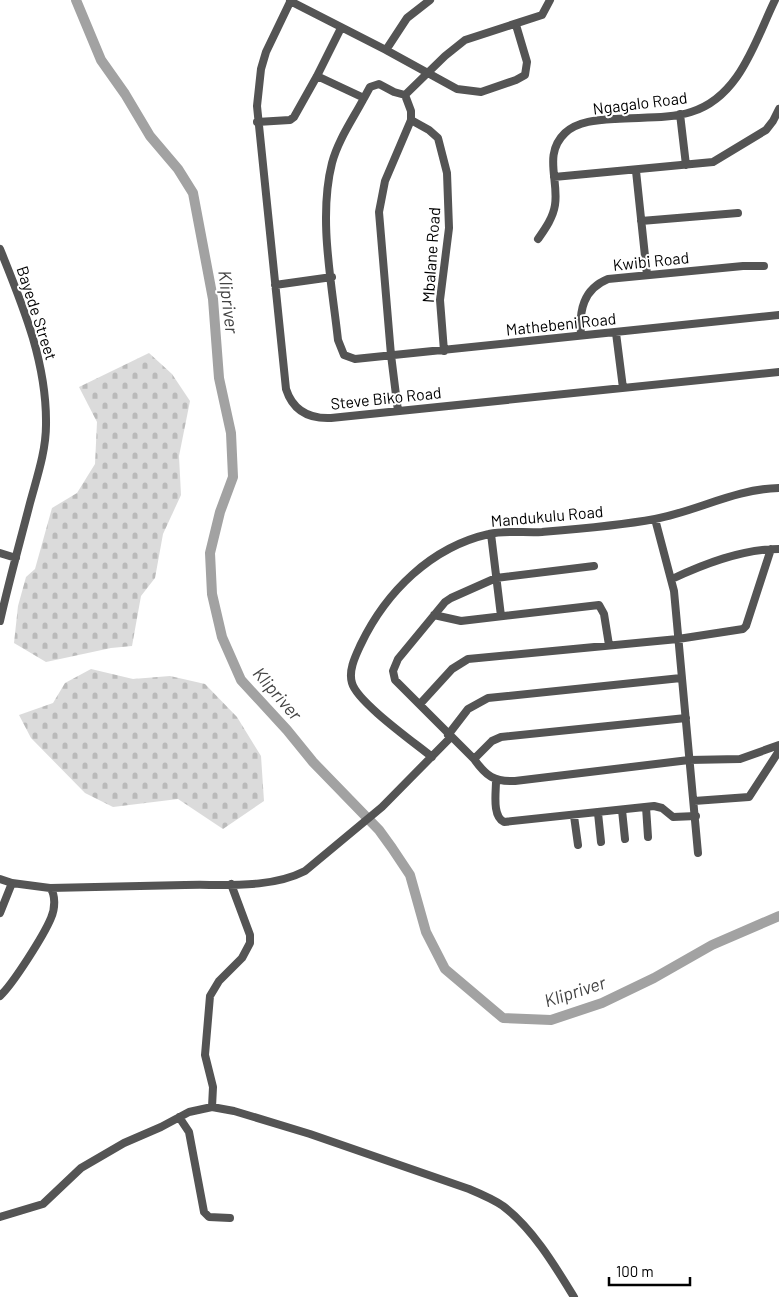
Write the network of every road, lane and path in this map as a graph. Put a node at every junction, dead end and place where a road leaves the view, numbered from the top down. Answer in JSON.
{"nodes":[{"id":1,"x":430,"y":0,"type":"edge"},
{"id":2,"x":550,"y":0,"type":"edge"},
{"id":3,"x":775,"y":0,"type":"edge"},
{"id":4,"x":290,"y":1,"type":"edge"},
{"id":5,"x":516,"y":25,"type":"junction"},
{"id":6,"x":341,"y":28,"type":"junction"},
{"id":7,"x":386,"y":50,"type":"junction"},
{"id":8,"x":428,"y":73,"type":"junction"},
{"id":9,"x":317,"y":76,"type":"junction"},
{"id":10,"x":405,"y":94,"type":"junction"},
{"id":11,"x":364,"y":98,"type":"junction"},
{"id":12,"x":779,"y":108,"type":"edge"},
{"id":13,"x":680,"y":114,"type":"junction"},
{"id":14,"x":411,"y":120,"type":"junction"},
{"id":15,"x":257,"y":122,"type":"junction"},
{"id":16,"x":686,"y":165,"type":"junction"},
{"id":17,"x":636,"y":171,"type":"junction"},
{"id":18,"x":554,"y":177,"type":"junction"},
{"id":19,"x":738,"y":213,"type":"dead end"},
{"id":20,"x":641,"y":221,"type":"junction"},
{"id":21,"x":538,"y":239,"type":"dead end"},
{"id":22,"x":0,"y":249,"type":"edge"},
{"id":23,"x":764,"y":266,"type":"dead end"},
{"id":24,"x":647,"y":275,"type":"junction"},
{"id":25,"x":332,"y":277,"type":"junction"},
{"id":26,"x":275,"y":285,"type":"junction"},
{"id":27,"x":779,"y":315,"type":"edge"},
{"id":28,"x":616,"y":333,"type":"junction"},
{"id":29,"x":581,"y":335,"type":"junction"},
{"id":30,"x":444,"y":351,"type":"junction"},
{"id":31,"x":391,"y":355,"type":"junction"},
{"id":32,"x":779,"y":372,"type":"edge"},
{"id":33,"x":623,"y":388,"type":"junction"},
{"id":34,"x":398,"y":411,"type":"junction"},
{"id":35,"x":779,"y":488,"type":"edge"},
{"id":36,"x":655,"y":519,"type":"junction"},
{"id":37,"x":491,"y":534,"type":"junction"},
{"id":38,"x":775,"y":549,"type":"edge"},
{"id":39,"x":0,"y":554,"type":"edge"},
{"id":40,"x":16,"y":558,"type":"junction"},
{"id":41,"x":594,"y":566,"type":"dead end"},
{"id":42,"x":496,"y":578,"type":"junction"},
{"id":43,"x":672,"y":579,"type":"junction"},
{"id":44,"x":434,"y":615,"type":"junction"},
{"id":45,"x":500,"y":616,"type":"junction"},
{"id":46,"x":0,"y":621,"type":"edge"},
{"id":47,"x":678,"y":639,"type":"junction"},
{"id":48,"x":609,"y":646,"type":"junction"},
{"id":49,"x":682,"y":678,"type":"junction"},
{"id":50,"x":420,"y":704,"type":"junction"},
{"id":51,"x":686,"y":718,"type":"junction"},
{"id":52,"x":450,"y":736,"type":"junction"},
{"id":53,"x":779,"y":745,"type":"edge"},
{"id":54,"x":779,"y":751,"type":"edge"},
{"id":55,"x":432,"y":757,"type":"junction"},
{"id":56,"x":474,"y":759,"type":"junction"},
{"id":57,"x":690,"y":760,"type":"junction"},
{"id":58,"x":496,"y":781,"type":"junction"},
{"id":59,"x":694,"y":801,"type":"junction"},
{"id":60,"x":646,"y":807,"type":"junction"},
{"id":61,"x":622,"y":810,"type":"junction"},
{"id":62,"x":598,"y":813,"type":"junction"},
{"id":63,"x":574,"y":816,"type":"junction"},
{"id":64,"x":696,"y":816,"type":"junction"},
{"id":65,"x":648,"y":837,"type":"dead end"},
{"id":66,"x":625,"y":839,"type":"dead end"},
{"id":67,"x":601,"y":842,"type":"dead end"},
{"id":68,"x":578,"y":845,"type":"dead end"},
{"id":69,"x":698,"y":853,"type":"dead end"},
{"id":70,"x":0,"y":879,"type":"edge"},
{"id":71,"x":12,"y":883,"type":"junction"},
{"id":72,"x":231,"y":884,"type":"junction"},
{"id":73,"x":50,"y":888,"type":"junction"},
{"id":74,"x":0,"y":913,"type":"edge"},
{"id":75,"x":0,"y":996,"type":"edge"},
{"id":76,"x":212,"y":1107,"type":"junction"},
{"id":77,"x":179,"y":1118,"type":"junction"},
{"id":78,"x":0,"y":1218,"type":"edge"},
{"id":79,"x":230,"y":1218,"type":"dead end"},
{"id":80,"x":574,"y":1297,"type":"edge"}],
"edges":[{"from":1,"to":7,"type":"street"},
{"from":2,"to":5,"type":"street"},
{"from":3,"to":13,"type":"street","name":"Ngagalo Road"},
{"from":4,"to":6,"type":"street"},
{"from":4,"to":15,"type":"street","name":"Steve Biko Road"},
{"from":5,"to":8,"type":"street"},
{"from":5,"to":8,"type":"street"},
{"from":6,"to":7,"type":"street"},
{"from":6,"to":9,"type":"street"},
{"from":7,"to":8,"type":"street"},
{"from":8,"to":10,"type":"street"},
{"from":9,"to":11,"type":"street"},
{"from":9,"to":15,"type":"street"},
{"from":10,"to":11,"type":"street"},
{"from":10,"to":14,"type":"street"},
{"from":11,"to":25,"type":"street"},
{"from":12,"to":16,"type":"street"},
{"from":13,"to":16,"type":"street"},
{"from":13,"to":18,"type":"street","name":"Ngagalo Road"},
{"from":14,"to":30,"type":"street","name":"Mbalane Road"},
{"from":14,"to":31,"type":"street"},
{"from":15,"to":26,"type":"street","name":"Steve Biko Road"},
{"from":16,"to":17,"type":"street"},
{"from":17,"to":18,"type":"street"},
{"from":17,"to":20,"type":"street"},
{"from":18,"to":21,"type":"street","name":"Ngagalo Road"},
{"from":19,"to":20,"type":"street"},
{"from":20,"to":24,"type":"street"},
{"from":22,"to":40,"type":"street","name":"Bayede Street"},
{"from":23,"to":24,"type":"street","name":"Kwibi Road"},
{"from":24,"to":29,"type":"street","name":"Kwibi Road"},
{"from":25,"to":26,"type":"street"},
{"from":25,"to":31,"type":"street","name":"Mathebeni Road"},
{"from":26,"to":34,"type":"street","name":"Steve Biko Road"},
{"from":27,"to":28,"type":"street","name":"Mathebeni Road"},
{"from":28,"to":29,"type":"street","name":"Mathebeni Road"},
{"from":28,"to":33,"type":"street"},
{"from":29,"to":30,"type":"street","name":"Mathebeni Road"},
{"from":30,"to":31,"type":"street","name":"Mathebeni Road"},
{"from":31,"to":34,"type":"street"},
{"from":32,"to":33,"type":"street","name":"Steve Biko Road"},
{"from":33,"to":34,"type":"street","name":"Steve Biko Road"},
{"from":35,"to":36,"type":"street","name":"Mandukulu Road"},
{"from":36,"to":37,"type":"street","name":"Mandukulu Road"},
{"from":36,"to":43,"type":"street"},
{"from":37,"to":42,"type":"street"},
{"from":37,"to":55,"type":"street","name":"Mandukulu Road"},
{"from":38,"to":43,"type":"street"},
{"from":38,"to":47,"type":"street"},
{"from":39,"to":40,"type":"street"},
{"from":40,"to":46,"type":"street","name":"Bayede Street"},
{"from":41,"to":42,"type":"street"},
{"from":42,"to":44,"type":"street"},
{"from":42,"to":45,"type":"street"},
{"from":43,"to":47,"type":"street"},
{"from":44,"to":45,"type":"street"},
{"from":44,"to":50,"type":"street"},
{"from":45,"to":48,"type":"street"},
{"from":47,"to":48,"type":"street"},
{"from":47,"to":49,"type":"street"},
{"from":48,"to":50,"type":"street"},
{"from":49,"to":51,"type":"street"},
{"from":49,"to":52,"type":"street"},
{"from":50,"to":52,"type":"street"},
{"from":51,"to":56,"type":"street"},
{"from":51,"to":57,"type":"street"},
{"from":52,"to":55,"type":"street"},
{"from":52,"to":56,"type":"street"},
{"from":53,"to":57,"type":"street"},
{"from":54,"to":59,"type":"street"},
{"from":55,"to":72,"type":"street"},
{"from":56,"to":58,"type":"street"},
{"from":57,"to":58,"type":"street"},
{"from":57,"to":59,"type":"street"},
{"from":58,"to":63,"type":"street"},
{"from":59,"to":64,"type":"street"},
{"from":60,"to":61,"type":"street"},
{"from":60,"to":64,"type":"street"},
{"from":60,"to":65,"type":"street"},
{"from":61,"to":62,"type":"street"},
{"from":61,"to":66,"type":"street"},
{"from":62,"to":63,"type":"street"},
{"from":62,"to":67,"type":"street"},
{"from":63,"to":68,"type":"street"},
{"from":64,"to":69,"type":"street"},
{"from":70,"to":71,"type":"street"},
{"from":71,"to":73,"type":"street"},
{"from":71,"to":74,"type":"street"},
{"from":72,"to":73,"type":"street"},
{"from":72,"to":76,"type":"street"},
{"from":73,"to":75,"type":"street"},
{"from":76,"to":77,"type":"street"},
{"from":76,"to":80,"type":"street"},
{"from":77,"to":78,"type":"street"},
{"from":77,"to":79,"type":"street"}]}
